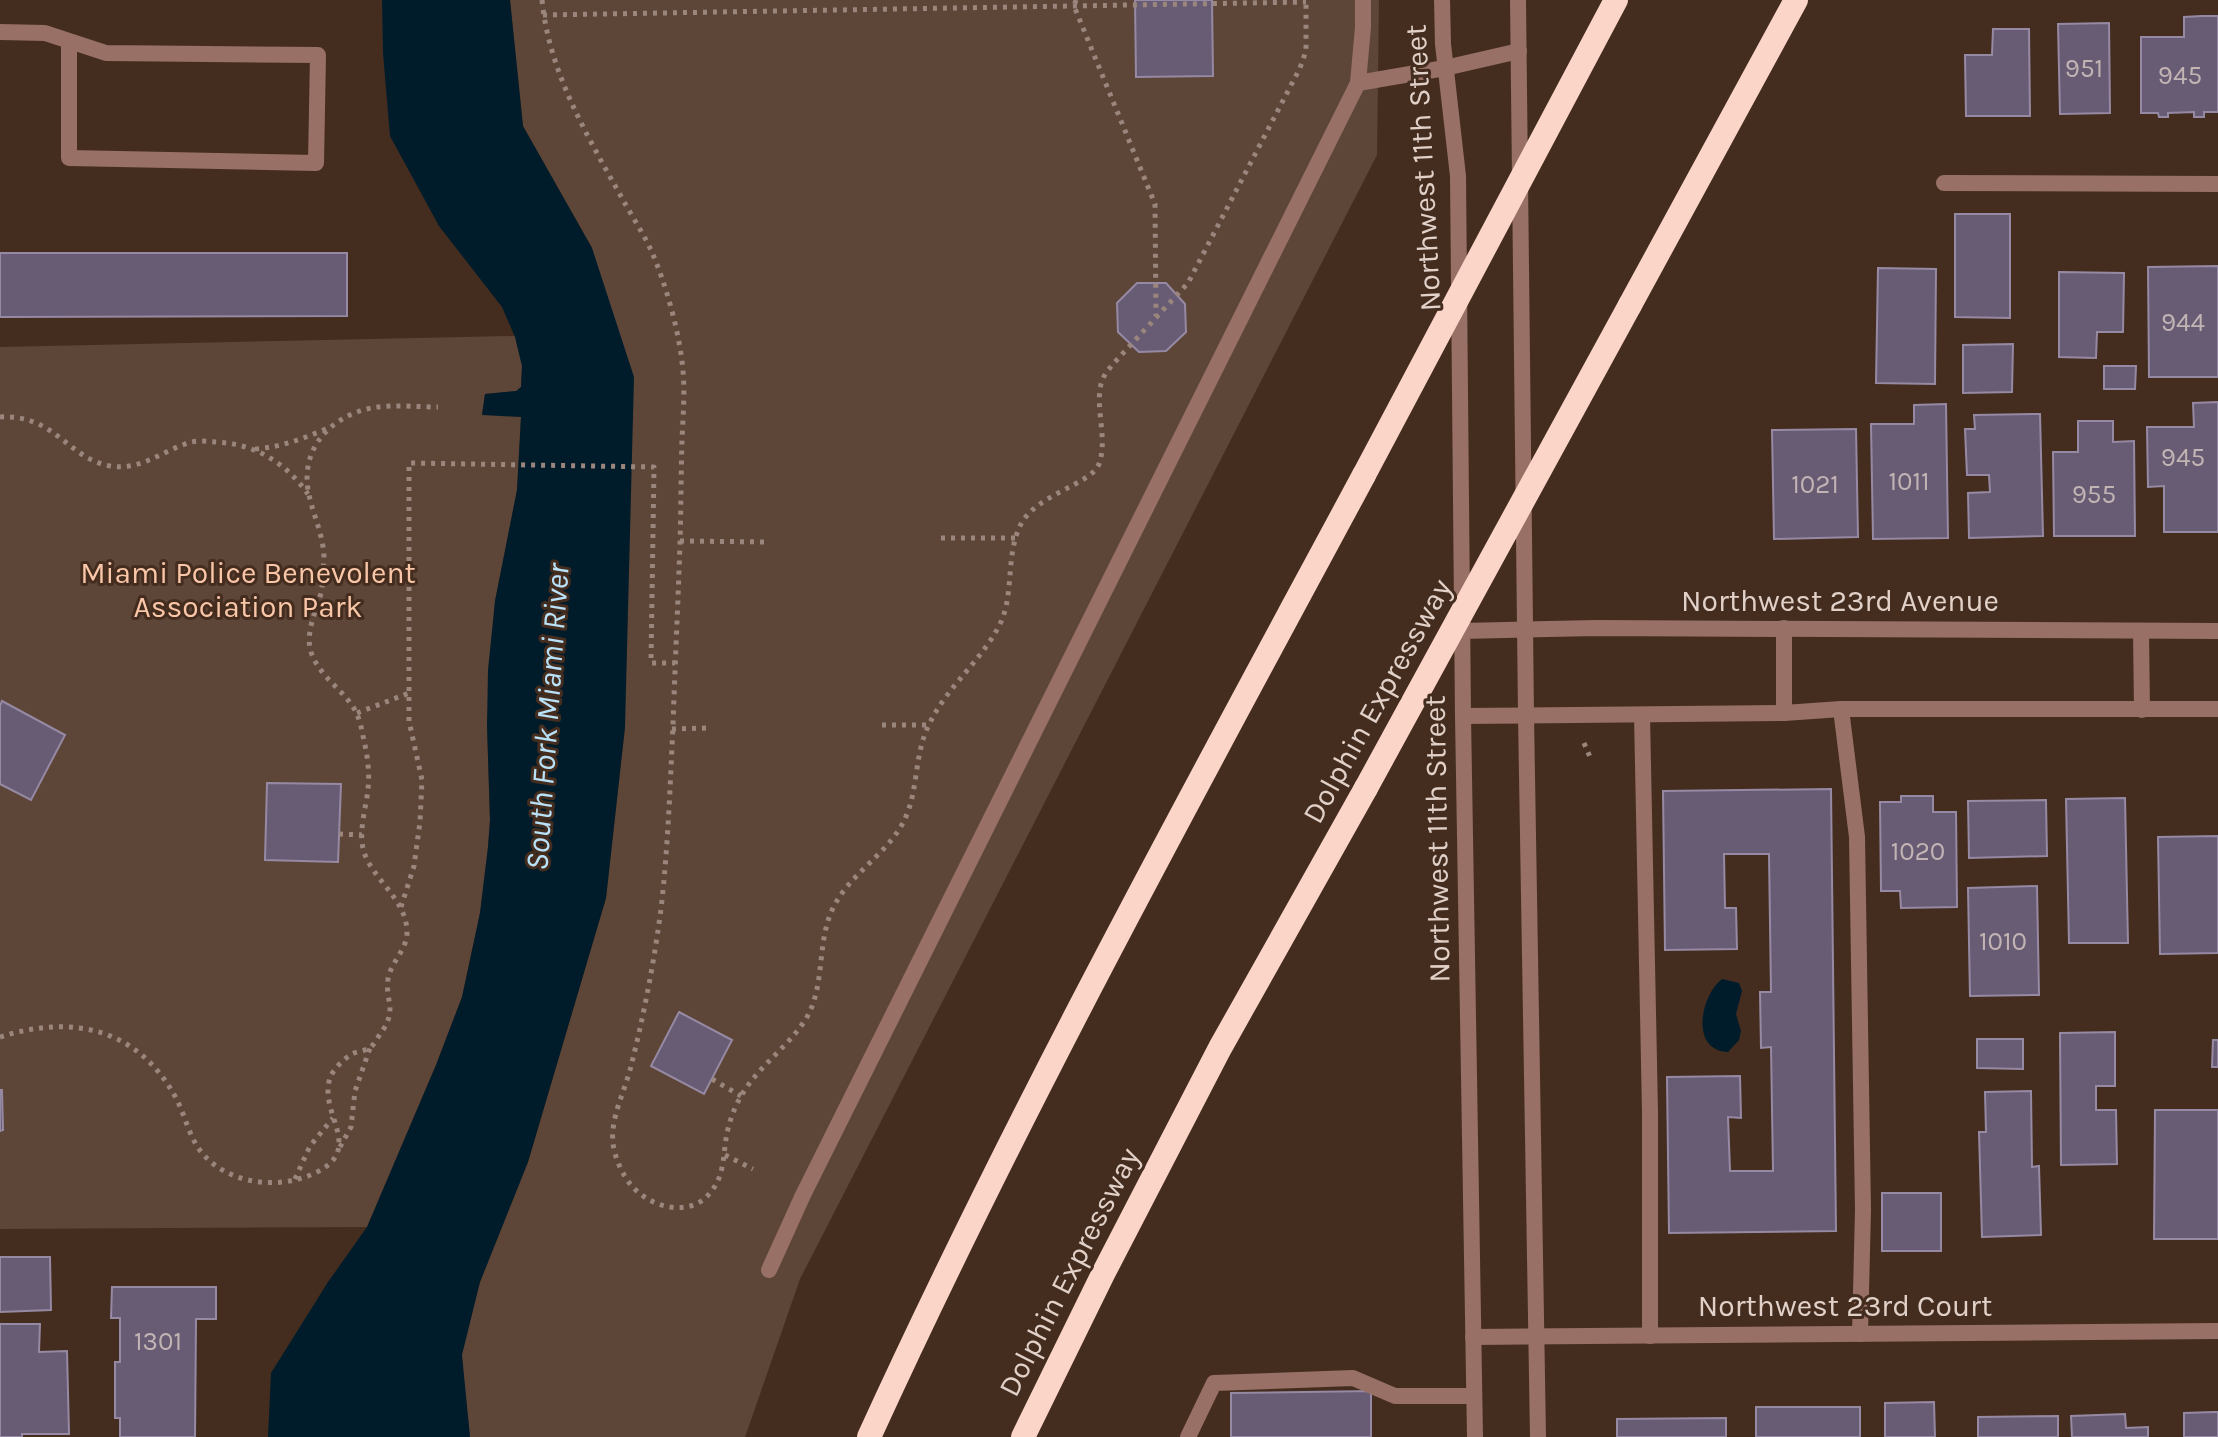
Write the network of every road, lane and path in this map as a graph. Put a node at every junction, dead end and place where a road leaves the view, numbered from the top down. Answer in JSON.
{"nodes":[{"id":1,"x":542,"y":0,"type":"edge"},
{"id":2,"x":1363,"y":0,"type":"edge"},
{"id":3,"x":1442,"y":0,"type":"edge"},
{"id":4,"x":1518,"y":0,"type":"edge"},
{"id":5,"x":1616,"y":0,"type":"edge"},
{"id":6,"x":1796,"y":0,"type":"edge"},
{"id":7,"x":1306,"y":1,"type":"edge"},
{"id":8,"x":1075,"y":3,"type":"edge"},
{"id":9,"x":543,"y":15,"type":"junction"},
{"id":10,"x":0,"y":32,"type":"edge"},
{"id":11,"x":69,"y":41,"type":"junction"},
{"id":12,"x":1519,"y":51,"type":"junction"},
{"id":13,"x":1445,"y":68,"type":"junction"},
{"id":14,"x":1358,"y":83,"type":"junction"},
{"id":15,"x":1944,"y":183,"type":"dead end"},
{"id":16,"x":2218,"y":184,"type":"edge"},
{"id":17,"x":1156,"y":317,"type":"junction"},
{"id":18,"x":438,"y":407,"type":"dead end"},
{"id":19,"x":0,"y":417,"type":"edge"},
{"id":20,"x":327,"y":429,"type":"junction"},
{"id":21,"x":254,"y":449,"type":"junction"},
{"id":22,"x":309,"y":495,"type":"junction"},
{"id":23,"x":941,"y":538,"type":"dead end"},
{"id":24,"x":1017,"y":538,"type":"junction"},
{"id":25,"x":680,"y":541,"type":"junction"},
{"id":26,"x":767,"y":542,"type":"dead end"},
{"id":27,"x":1784,"y":628,"type":"junction"},
{"id":28,"x":1526,"y":630,"type":"junction"},
{"id":29,"x":1462,"y":631,"type":"junction"},
{"id":30,"x":2141,"y":631,"type":"junction"},
{"id":31,"x":2218,"y":631,"type":"edge"},
{"id":32,"x":675,"y":663,"type":"junction"},
{"id":33,"x":409,"y":693,"type":"junction"},
{"id":34,"x":1841,"y":709,"type":"junction"},
{"id":35,"x":2218,"y":709,"type":"edge"},
{"id":36,"x":2142,"y":710,"type":"junction"},
{"id":37,"x":357,"y":713,"type":"junction"},
{"id":38,"x":1784,"y":713,"type":"junction"},
{"id":39,"x":1526,"y":715,"type":"junction"},
{"id":40,"x":1642,"y":715,"type":"junction"},
{"id":41,"x":1463,"y":716,"type":"junction"},
{"id":42,"x":882,"y":725,"type":"dead end"},
{"id":43,"x":928,"y":725,"type":"junction"},
{"id":44,"x":709,"y":728,"type":"dead end"},
{"id":45,"x":672,"y":729,"type":"junction"},
{"id":46,"x":1582,"y":739,"type":"dead end"},
{"id":47,"x":1590,"y":757,"type":"dead end"},
{"id":48,"x":339,"y":834,"type":"dead end"},
{"id":49,"x":362,"y":835,"type":"junction"},
{"id":50,"x":401,"y":907,"type":"junction"},
{"id":51,"x":0,"y":1037,"type":"edge"},
{"id":52,"x":370,"y":1048,"type":"junction"},
{"id":53,"x":712,"y":1079,"type":"dead end"},
{"id":54,"x":741,"y":1096,"type":"junction"},
{"id":55,"x":333,"y":1118,"type":"junction"},
{"id":56,"x":340,"y":1148,"type":"junction"},
{"id":57,"x":725,"y":1155,"type":"junction"},
{"id":58,"x":753,"y":1169,"type":"dead end"},
{"id":59,"x":295,"y":1179,"type":"junction"},
{"id":60,"x":769,"y":1270,"type":"dead end"},
{"id":61,"x":2218,"y":1331,"type":"edge"},
{"id":62,"x":1860,"y":1334,"type":"junction"},
{"id":63,"x":1650,"y":1336,"type":"junction"},
{"id":64,"x":1473,"y":1337,"type":"junction"},
{"id":65,"x":1537,"y":1337,"type":"junction"},
{"id":66,"x":1474,"y":1396,"type":"junction"},
{"id":67,"x":869,"y":1437,"type":"edge"},
{"id":68,"x":1023,"y":1437,"type":"edge"},
{"id":69,"x":1188,"y":1437,"type":"edge"},
{"id":70,"x":1475,"y":1437,"type":"edge"},
{"id":71,"x":1538,"y":1437,"type":"edge"}],
"edges":[{"from":1,"to":9,"type":"path"},
{"from":2,"to":14,"type":"street"},
{"from":3,"to":13,"type":"street","name":"Northwest 11th Street"},
{"from":4,"to":12,"type":"street"},
{"from":5,"to":67,"type":"highway","bridge":true},
{"from":6,"to":68,"type":"highway","name":"Dolphin Expressway","bridge":true},
{"from":7,"to":8,"type":"path"},
{"from":7,"to":17,"type":"path"},
{"from":8,"to":9,"type":"path"},
{"from":8,"to":17,"type":"path"},
{"from":9,"to":25,"type":"path"},
{"from":10,"to":11,"type":"street"},
{"from":11,"to":11,"type":"street"},
{"from":12,"to":13,"type":"street"},
{"from":12,"to":28,"type":"street"},
{"from":13,"to":14,"type":"street"},
{"from":13,"to":29,"type":"street","name":"Northwest 11th Street"},
{"from":14,"to":60,"type":"street"},
{"from":15,"to":16,"type":"street"},
{"from":17,"to":24,"type":"path"},
{"from":18,"to":20,"type":"path"},
{"from":19,"to":21,"type":"path"},
{"from":20,"to":21,"type":"path"},
{"from":20,"to":22,"type":"path"},
{"from":21,"to":22,"type":"path"},
{"from":22,"to":37,"type":"path"},
{"from":23,"to":24,"type":"path"},
{"from":24,"to":43,"type":"path"},
{"from":25,"to":26,"type":"path"},
{"from":25,"to":32,"type":"path"},
{"from":27,"to":28,"type":"street","name":"Northwest 23rd Avenue"},
{"from":27,"to":30,"type":"street","name":"Northwest 23rd Avenue"},
{"from":27,"to":38,"type":"street"},
{"from":28,"to":29,"type":"street","name":"Northwest 23rd Avenue"},
{"from":28,"to":39,"type":"street"},
{"from":29,"to":41,"type":"street","name":"Northwest 11th Street"},
{"from":30,"to":31,"type":"street","name":"Northwest 23rd Avenue"},
{"from":30,"to":36,"type":"street"},
{"from":32,"to":33,"type":"path"},
{"from":32,"to":45,"type":"path"},
{"from":33,"to":37,"type":"path"},
{"from":33,"to":50,"type":"path"},
{"from":34,"to":36,"type":"street"},
{"from":34,"to":38,"type":"street"},
{"from":34,"to":62,"type":"street"},
{"from":35,"to":36,"type":"street"},
{"from":37,"to":49,"type":"path"},
{"from":38,"to":40,"type":"street"},
{"from":39,"to":40,"type":"street"},
{"from":39,"to":41,"type":"street"},
{"from":39,"to":65,"type":"street"},
{"from":40,"to":63,"type":"street"},
{"from":41,"to":64,"type":"street","name":"Northwest 11th Street"},
{"from":42,"to":43,"type":"path"},
{"from":43,"to":54,"type":"path"},
{"from":44,"to":45,"type":"path"},
{"from":45,"to":57,"type":"path"},
{"from":46,"to":47,"type":"path"},
{"from":48,"to":49,"type":"path"},
{"from":49,"to":50,"type":"path"},
{"from":50,"to":52,"type":"path"},
{"from":51,"to":59,"type":"path"},
{"from":52,"to":55,"type":"path"},
{"from":52,"to":56,"type":"path"},
{"from":53,"to":54,"type":"path"},
{"from":54,"to":57,"type":"path"},
{"from":55,"to":56,"type":"path"},
{"from":55,"to":59,"type":"path"},
{"from":56,"to":59,"type":"path"},
{"from":57,"to":58,"type":"path"},
{"from":61,"to":62,"type":"street","name":"Northwest 23rd Court"},
{"from":62,"to":63,"type":"street","name":"Northwest 23rd Court"},
{"from":63,"to":65,"type":"street","name":"Northwest 23rd Court"},
{"from":64,"to":65,"type":"street","name":"Northwest 23rd Court"},
{"from":64,"to":66,"type":"street","name":"Northwest 11th Street"},
{"from":65,"to":71,"type":"street"},
{"from":66,"to":69,"type":"street"},
{"from":66,"to":70,"type":"street","name":"Northwest 11th Street"}]}
